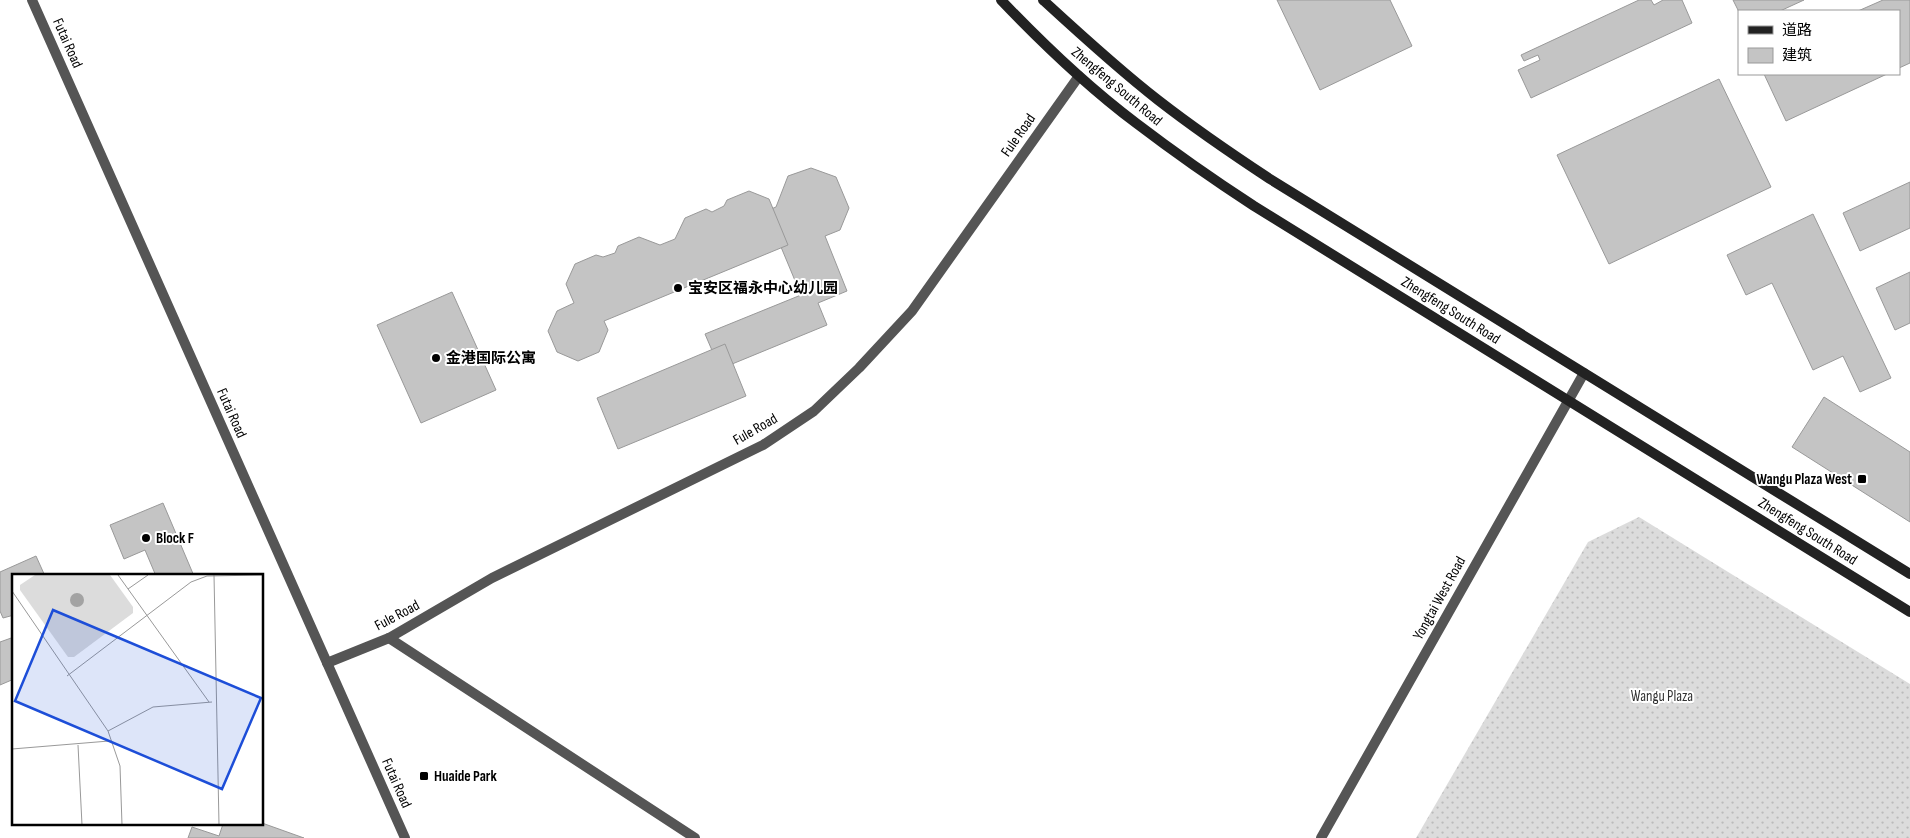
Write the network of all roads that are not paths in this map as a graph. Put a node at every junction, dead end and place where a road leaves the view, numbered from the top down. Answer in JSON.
{"nodes":[{"id":1,"x":32,"y":0,"type":"edge"},
{"id":2,"x":1001,"y":0,"type":"edge"},
{"id":3,"x":1043,"y":0,"type":"edge"},
{"id":4,"x":1079,"y":76,"type":"junction"},
{"id":5,"x":1584,"y":373,"type":"junction"},
{"id":6,"x":1568,"y":400,"type":"junction"},
{"id":7,"x":1910,"y":574,"type":"edge"},
{"id":8,"x":1910,"y":612,"type":"edge"},
{"id":9,"x":389,"y":638,"type":"junction"},
{"id":10,"x":327,"y":663,"type":"junction"},
{"id":11,"x":405,"y":838,"type":"edge"},
{"id":12,"x":695,"y":838,"type":"edge"},
{"id":13,"x":1322,"y":838,"type":"edge"}],
"edges":[{"from":1,"to":10,"type":"street","name":"Futai Road"},
{"from":2,"to":4,"type":"main road","name":"Zhengfeng South Road"},
{"from":3,"to":5,"type":"main road","name":"Zhengfeng South Road"},
{"from":4,"to":6,"type":"main road","name":"Zhengfeng South Road"},
{"from":4,"to":9,"type":"street","name":"Fule Road"},
{"from":5,"to":6,"type":"street","name":"Yongtai West Road"},
{"from":5,"to":7,"type":"main road","name":"Zhengfeng South Road"},
{"from":6,"to":8,"type":"main road","name":"Zhengfeng South Road"},
{"from":6,"to":13,"type":"street","name":"Yongtai West Road"},
{"from":9,"to":10,"type":"street","name":"Fule Road"},
{"from":9,"to":12,"type":"street"},
{"from":10,"to":11,"type":"street","name":"Futai Road"}]}
